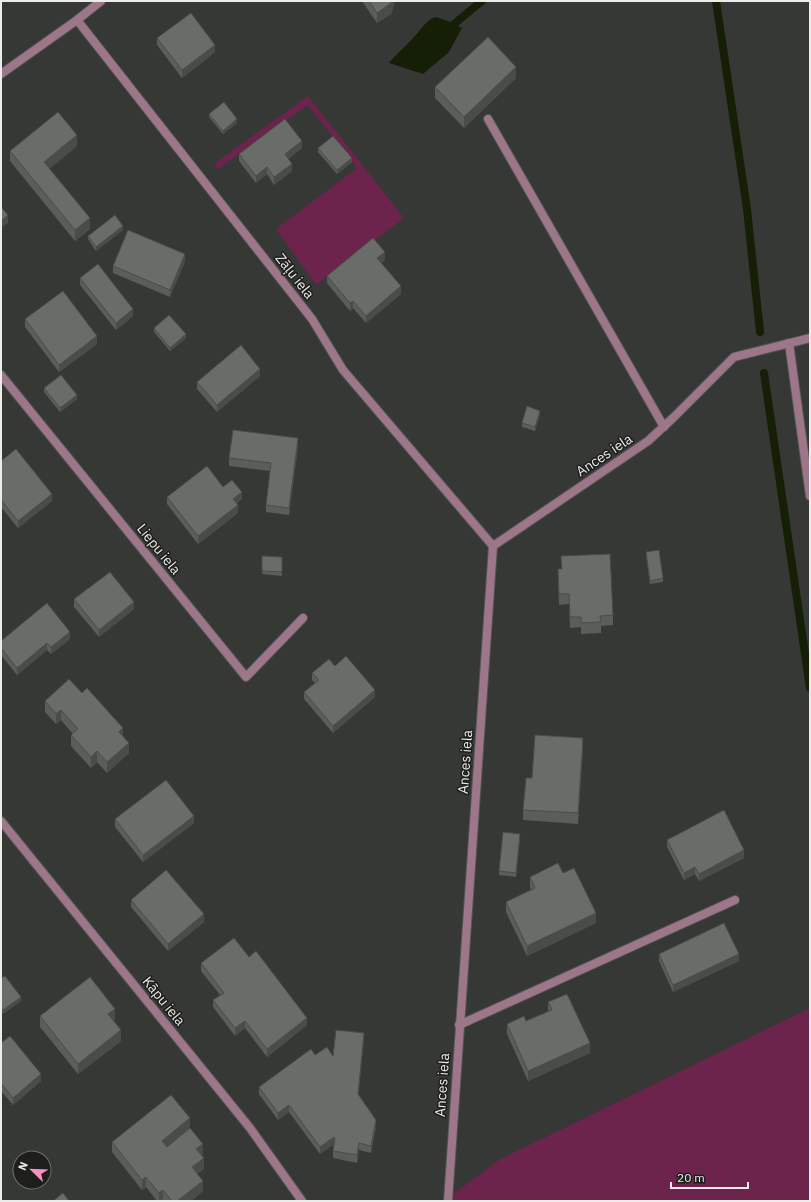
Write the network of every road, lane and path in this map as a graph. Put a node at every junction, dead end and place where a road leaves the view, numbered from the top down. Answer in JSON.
{"nodes":[{"id":1,"x":101,"y":1,"type":"edge"},
{"id":2,"x":77,"y":20,"type":"junction"},
{"id":3,"x":1,"y":74,"type":"edge"},
{"id":4,"x":488,"y":119,"type":"dead end"},
{"id":5,"x":810,"y":338,"type":"edge"},
{"id":6,"x":788,"y":343,"type":"junction"},
{"id":7,"x":1,"y":375,"type":"edge"},
{"id":8,"x":664,"y":426,"type":"junction"},
{"id":9,"x":810,"y":496,"type":"edge"},
{"id":10,"x":493,"y":546,"type":"junction"},
{"id":11,"x":303,"y":618,"type":"dead end"},
{"id":12,"x":1,"y":821,"type":"edge"},
{"id":13,"x":735,"y":900,"type":"dead end"},
{"id":14,"x":459,"y":1025,"type":"junction"},
{"id":15,"x":302,"y":1201,"type":"edge"},
{"id":16,"x":448,"y":1201,"type":"edge"}],
"edges":[{"from":1,"to":2,"type":"street"},
{"from":2,"to":3,"type":"street"},
{"from":2,"to":10,"type":"street","name":"Zāļu iela"},
{"from":4,"to":8,"type":"street"},
{"from":5,"to":6,"type":"street","name":"Ances iela"},
{"from":6,"to":8,"type":"street","name":"Ances iela"},
{"from":6,"to":9,"type":"street"},
{"from":7,"to":11,"type":"street","name":"Liepu iela"},
{"from":8,"to":10,"type":"street","name":"Ances iela"},
{"from":10,"to":14,"type":"street","name":"Ances iela"},
{"from":12,"to":15,"type":"street","name":"Kāpu iela"},
{"from":13,"to":14,"type":"street"},
{"from":14,"to":16,"type":"street","name":"Ances iela"}]}
